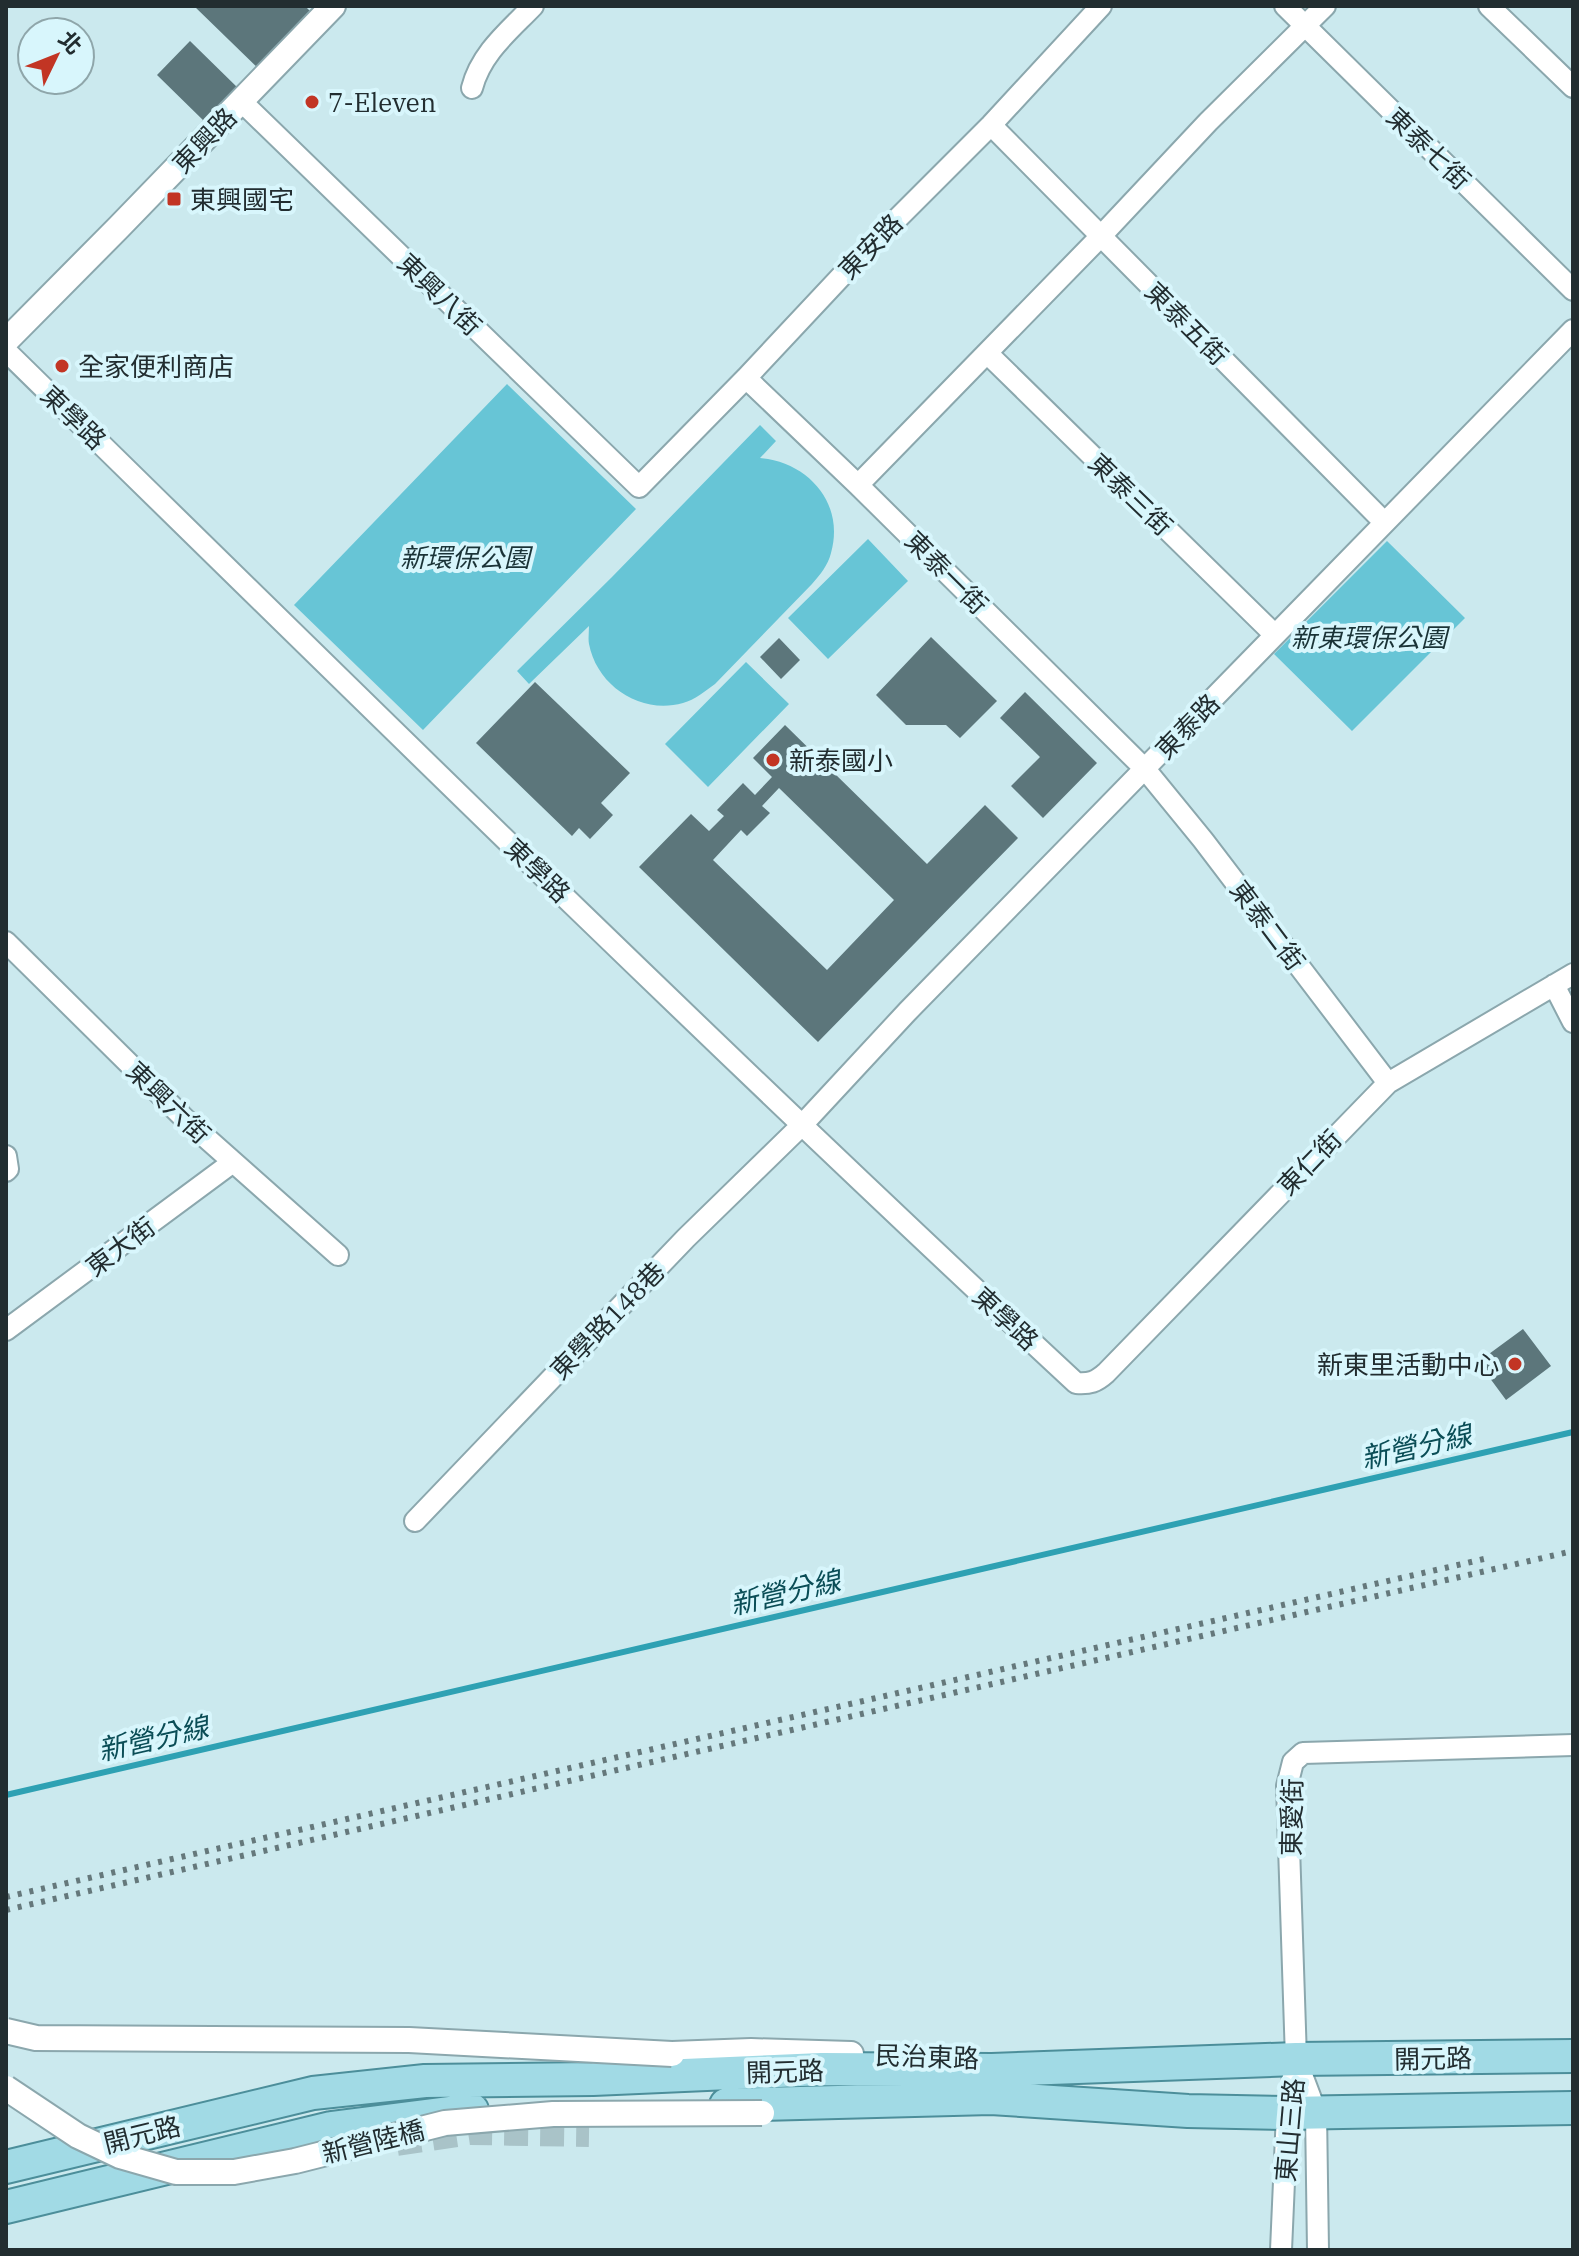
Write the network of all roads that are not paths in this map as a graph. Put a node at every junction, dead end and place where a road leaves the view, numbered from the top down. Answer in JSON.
{"nodes":[{"id":1,"x":333,"y":6,"type":"edge"},
{"id":2,"x":533,"y":6,"type":"edge"},
{"id":3,"x":1101,"y":6,"type":"edge"},
{"id":4,"x":1285,"y":6,"type":"edge"},
{"id":5,"x":1325,"y":6,"type":"edge"},
{"id":6,"x":1489,"y":6,"type":"edge"},
{"id":7,"x":1305,"y":27,"type":"junction"},
{"id":8,"x":1573,"y":87,"type":"edge"},
{"id":9,"x":472,"y":88,"type":"dead end"},
{"id":10,"x":241,"y":101,"type":"junction"},
{"id":11,"x":991,"y":125,"type":"junction"},
{"id":12,"x":1101,"y":236,"type":"junction"},
{"id":13,"x":1573,"y":290,"type":"edge"},
{"id":14,"x":1573,"y":330,"type":"edge"},
{"id":15,"x":6,"y":341,"type":"edge"},
{"id":16,"x":6,"y":351,"type":"edge"},
{"id":17,"x":987,"y":353,"type":"junction"},
{"id":18,"x":746,"y":378,"type":"junction"},
{"id":19,"x":858,"y":485,"type":"junction"},
{"id":20,"x":639,"y":487,"type":"joint"},
{"id":21,"x":1384,"y":522,"type":"junction"},
{"id":22,"x":1275,"y":635,"type":"junction"},
{"id":23,"x":1145,"y":769,"type":"junction"},
{"id":24,"x":6,"y":942,"type":"edge"},
{"id":25,"x":1573,"y":974,"type":"edge"},
{"id":26,"x":1554,"y":985,"type":"junction"},
{"id":27,"x":1573,"y":1022,"type":"edge"},
{"id":28,"x":1388,"y":1083,"type":"junction"},
{"id":29,"x":803,"y":1124,"type":"junction"},
{"id":30,"x":6,"y":1156,"type":"edge"},
{"id":31,"x":233,"y":1162,"type":"junction"},
{"id":32,"x":6,"y":1171,"type":"edge"},
{"id":33,"x":338,"y":1255,"type":"dead end"},
{"id":34,"x":6,"y":1330,"type":"edge"},
{"id":35,"x":1076,"y":1383,"type":"joint"},
{"id":36,"x":415,"y":1521,"type":"dead end"},
{"id":37,"x":1573,"y":1745,"type":"edge"},
{"id":38,"x":351,"y":2027,"type":"dead end"},
{"id":39,"x":6,"y":2031,"type":"edge"},
{"id":40,"x":306,"y":2044,"type":"dead end"},
{"id":41,"x":1573,"y":2056,"type":"edge"},
{"id":42,"x":1296,"y":2059,"type":"junction"},
{"id":43,"x":1182,"y":2063,"type":"junction"},
{"id":44,"x":6,"y":2088,"type":"edge"},
{"id":45,"x":1573,"y":2108,"type":"edge"},
{"id":46,"x":1188,"y":2111,"type":"junction"},
{"id":47,"x":1301,"y":2112,"type":"junction"},
{"id":48,"x":762,"y":2113,"type":"joint"},
{"id":49,"x":6,"y":2167,"type":"edge"},
{"id":50,"x":6,"y":2207,"type":"edge"},
{"id":51,"x":1281,"y":2250,"type":"edge"},
{"id":52,"x":1318,"y":2250,"type":"edge"}],
"edges":[{"from":1,"to":10,"type":"street","name":"東興路"},
{"from":2,"to":9,"type":"street"},
{"from":3,"to":11,"type":"street","name":"東安路"},
{"from":4,"to":7,"type":"street","name":"東泰七街"},
{"from":5,"to":7,"type":"street"},
{"from":6,"to":8,"type":"street"},
{"from":7,"to":12,"type":"street"},
{"from":7,"to":13,"type":"street","name":"東泰七街"},
{"from":10,"to":15,"type":"street","name":"東興路"},
{"from":10,"to":20,"type":"street","name":"東興八街"},
{"from":11,"to":12,"type":"street","name":"東泰五街"},
{"from":11,"to":18,"type":"street","name":"東安路"},
{"from":12,"to":17,"type":"street"},
{"from":12,"to":21,"type":"street","name":"東泰五街"},
{"from":14,"to":21,"type":"street","name":"東泰路"},
{"from":16,"to":29,"type":"street","name":"東學路"},
{"from":17,"to":19,"type":"street"},
{"from":17,"to":22,"type":"street","name":"東泰三街"},
{"from":18,"to":19,"type":"street","name":"東泰一街"},
{"from":18,"to":20,"type":"street","name":"東安路"},
{"from":19,"to":23,"type":"street","name":"東泰一街"},
{"from":21,"to":22,"type":"street","name":"東泰路"},
{"from":22,"to":23,"type":"street","name":"東泰路"},
{"from":23,"to":28,"type":"street","name":"東泰二街"},
{"from":23,"to":29,"type":"street","name":"東泰路"},
{"from":24,"to":31,"type":"street","name":"東興六街"},
{"from":25,"to":26,"type":"street","name":"東仁街"},
{"from":26,"to":27,"type":"street"},
{"from":26,"to":28,"type":"street","name":"東仁街"},
{"from":28,"to":35,"type":"street","name":"東仁街"},
{"from":29,"to":35,"type":"street","name":"東學路"},
{"from":29,"to":36,"type":"street","name":"東學路148巷"},
{"from":30,"to":32,"type":"street"},
{"from":31,"to":33,"type":"street","name":"東興六街"},
{"from":31,"to":34,"type":"street","name":"東大街"},
{"from":37,"to":42,"type":"street","name":"東愛街"},
{"from":38,"to":40,"type":"street"},
{"from":39,"to":43,"type":"street","name":"民治東路","bridge":true},
{"from":41,"to":42,"type":"main road","name":"開元路"},
{"from":42,"to":43,"type":"main road","name":"開元路"},
{"from":42,"to":47,"type":"street","name":"東山三路"},
{"from":42,"to":47,"type":"street","name":"東山三路"},
{"from":43,"to":49,"type":"main road","name":"開元路"},
{"from":44,"to":48,"type":"street","name":"新營陸橋","bridge":true},
{"from":45,"to":47,"type":"main road","name":"開元路"},
{"from":46,"to":47,"type":"main road","name":"開元路"},
{"from":46,"to":48,"type":"street","name":"開元路"},
{"from":46,"to":50,"type":"main road","name":"開元路"},
{"from":47,"to":51,"type":"street","name":"東山三路"},
{"from":47,"to":52,"type":"street","name":"東山三路"}]}
